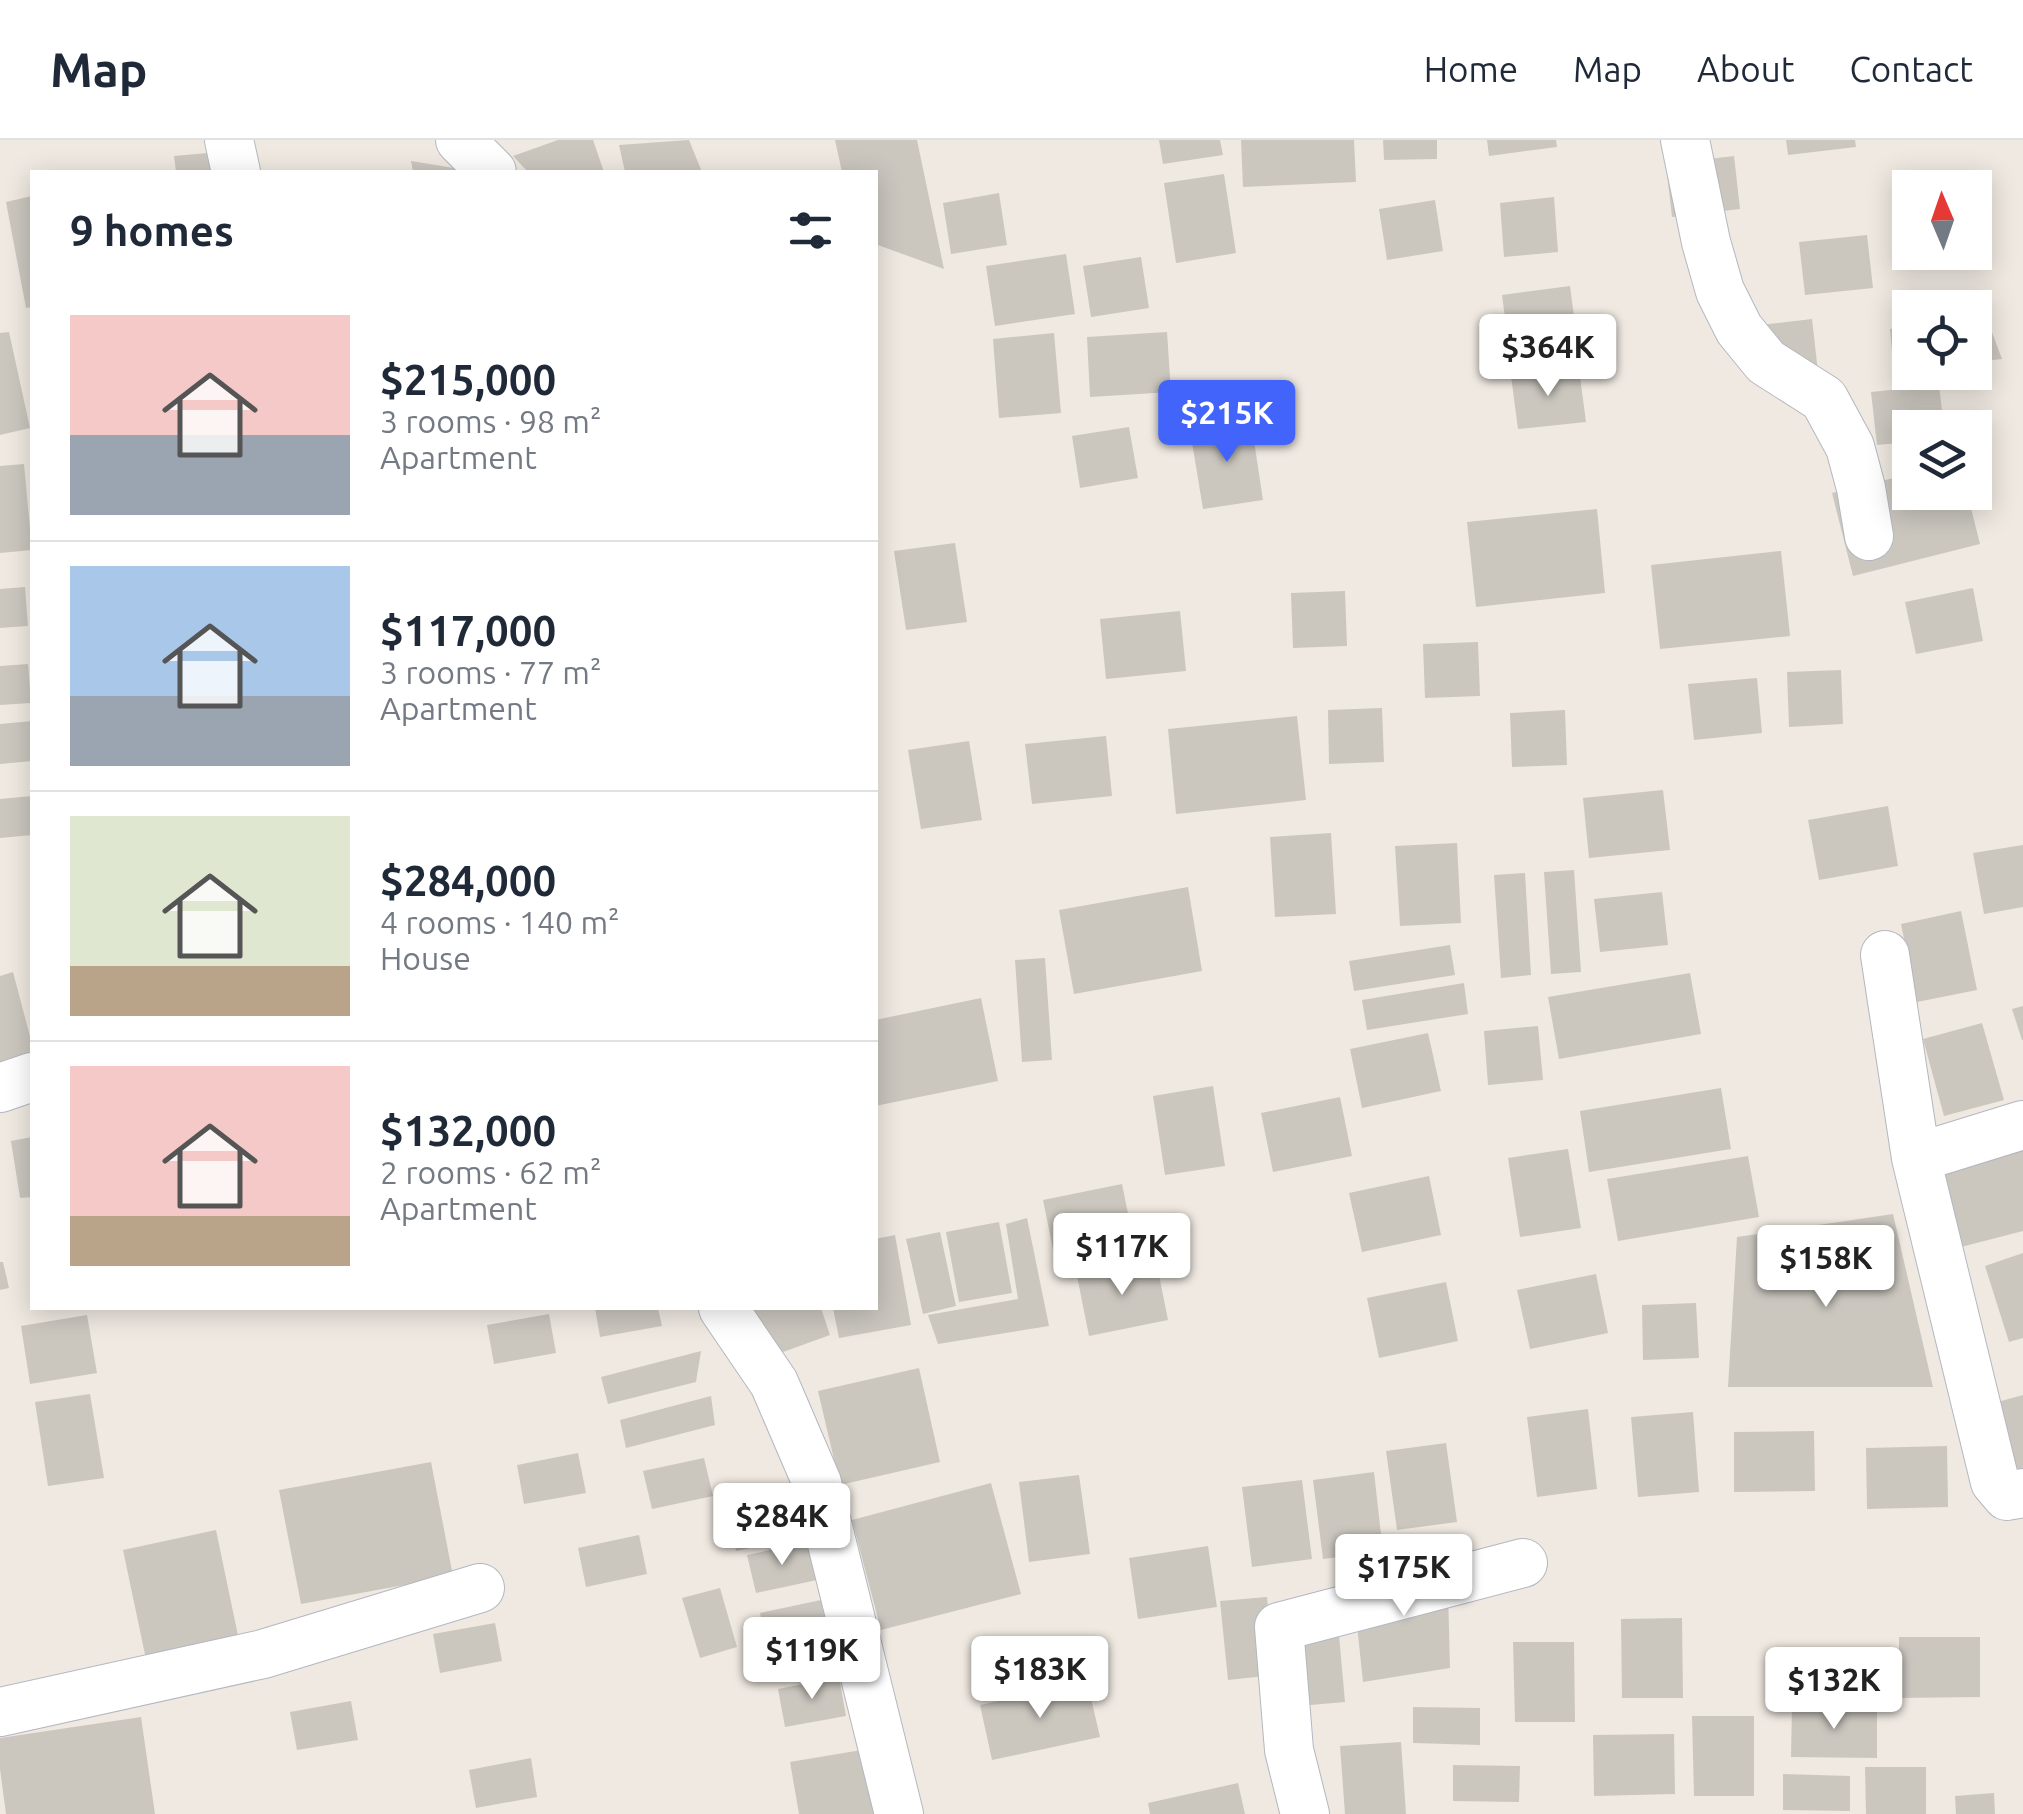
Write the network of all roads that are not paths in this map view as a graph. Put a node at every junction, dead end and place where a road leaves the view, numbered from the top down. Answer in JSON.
{"nodes":[{"id":1,"x":228,"y":140,"type":"edge"},
{"id":2,"x":460,"y":140,"type":"edge"},
{"id":3,"x":1685,"y":140,"type":"edge"},
{"id":4,"x":236,"y":170,"type":"edge"},
{"id":5,"x":490,"y":170,"type":"edge"},
{"id":6,"x":1869,"y":536,"type":"dead end"},
{"id":7,"x":1885,"y":955,"type":"dead end"},
{"id":8,"x":30,"y":1077,"type":"edge"},
{"id":9,"x":0,"y":1088,"type":"edge"},
{"id":10,"x":2023,"y":1125,"type":"edge"},
{"id":11,"x":1916,"y":1158,"type":"junction"},
{"id":12,"x":724,"y":1310,"type":"edge"},
{"id":13,"x":2023,"y":1493,"type":"edge"},
{"id":14,"x":1523,"y":1563,"type":"dead end"},
{"id":15,"x":480,"y":1588,"type":"dead end"},
{"id":16,"x":0,"y":1712,"type":"edge"},
{"id":17,"x":899,"y":1814,"type":"edge"},
{"id":18,"x":1305,"y":1814,"type":"edge"}],
"edges":[{"from":1,"to":4,"type":"street"},
{"from":2,"to":5,"type":"street"},
{"from":3,"to":6,"type":"street"},
{"from":7,"to":11,"type":"street"},
{"from":8,"to":9,"type":"street"},
{"from":10,"to":11,"type":"street"},
{"from":11,"to":13,"type":"street"},
{"from":12,"to":17,"type":"street"},
{"from":14,"to":18,"type":"street"},
{"from":15,"to":16,"type":"street"}]}
